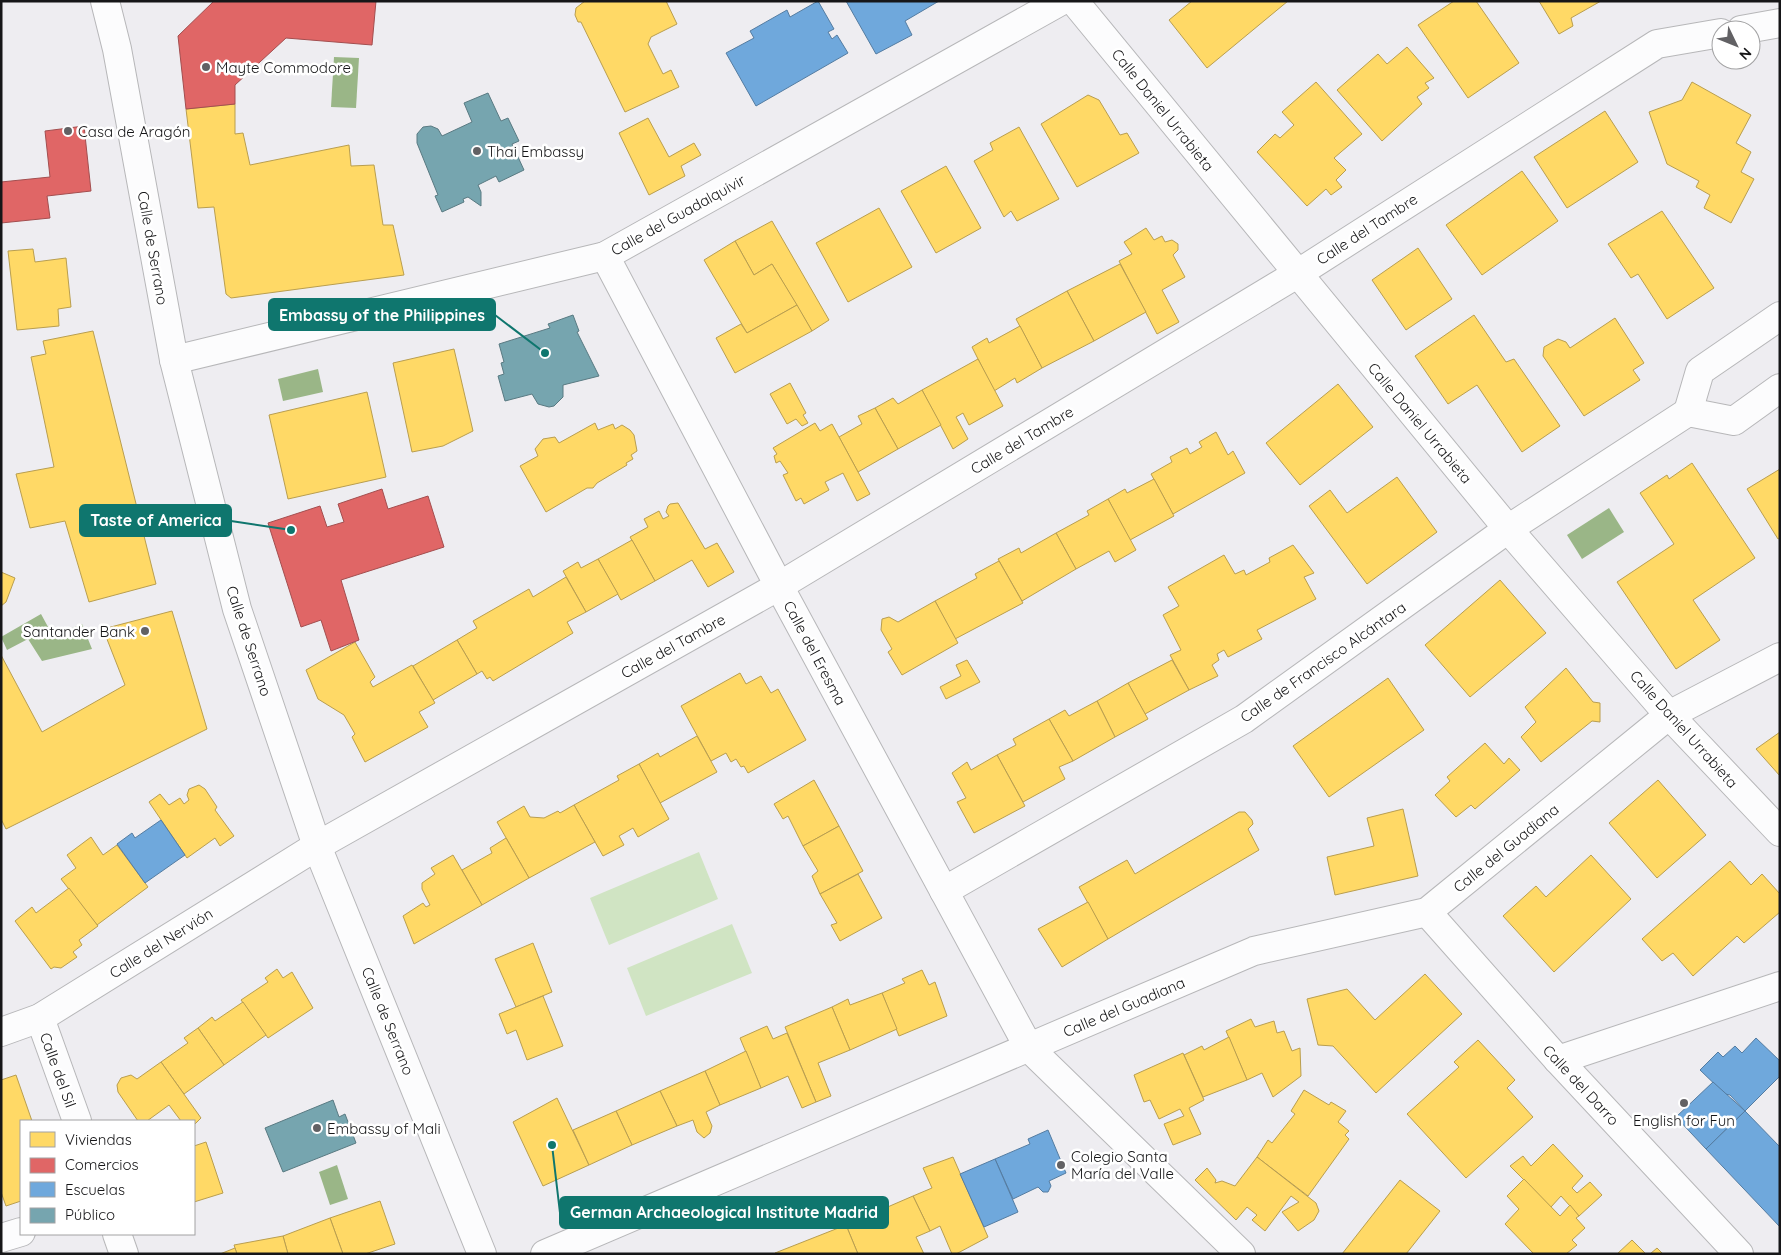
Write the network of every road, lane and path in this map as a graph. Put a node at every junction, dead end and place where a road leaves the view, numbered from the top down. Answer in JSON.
{"nodes":[{"id":1,"x":104,"y":1,"type":"edge"},
{"id":2,"x":1061,"y":1,"type":"edge"},
{"id":3,"x":1074,"y":1,"type":"edge"},
{"id":4,"x":1780,"y":24,"type":"edge"},
{"id":5,"x":1761,"y":27,"type":"edge"},
{"id":6,"x":1711,"y":35,"type":"edge"},
{"id":7,"x":605,"y":256,"type":"junction"},
{"id":8,"x":1297,"y":274,"type":"junction"},
{"id":9,"x":1780,"y":316,"type":"edge"},
{"id":10,"x":174,"y":360,"type":"junction"},
{"id":11,"x":1780,"y":388,"type":"edge"},
{"id":12,"x":1688,"y":412,"type":"junction"},
{"id":13,"x":1508,"y":529,"type":"junction"},
{"id":14,"x":779,"y":586,"type":"junction"},
{"id":15,"x":1780,"y":657,"type":"edge"},
{"id":16,"x":1669,"y":715,"type":"junction"},
{"id":17,"x":1780,"y":832,"type":"edge"},
{"id":18,"x":317,"y":846,"type":"junction"},
{"id":19,"x":944,"y":891,"type":"junction"},
{"id":20,"x":1427,"y":912,"type":"junction"},
{"id":21,"x":1780,"y":986,"type":"edge"},
{"id":22,"x":40,"y":1018,"type":"junction"},
{"id":23,"x":1,"y":1032,"type":"edge"},
{"id":24,"x":1029,"y":1048,"type":"junction"},
{"id":25,"x":1558,"y":1060,"type":"junction"},
{"id":26,"x":77,"y":1120,"type":"edge"},
{"id":27,"x":20,"y":1232,"type":"edge"},
{"id":28,"x":117,"y":1235,"type":"edge"},
{"id":29,"x":1,"y":1238,"type":"edge"},
{"id":30,"x":124,"y":1254,"type":"edge"},
{"id":31,"x":482,"y":1254,"type":"edge"},
{"id":32,"x":545,"y":1254,"type":"edge"},
{"id":33,"x":1240,"y":1254,"type":"edge"},
{"id":34,"x":1739,"y":1254,"type":"edge"}],
"edges":[{"from":1,"to":10,"type":"street","name":"Calle de Serrano"},
{"from":2,"to":7,"type":"street","name":"Calle del Guadalquivir"},
{"from":3,"to":8,"type":"street","name":"Calle Daniel Urrabieta"},
{"from":4,"to":5,"type":"street"},
{"from":6,"to":8,"type":"street","name":"Calle del Tambre"},
{"from":7,"to":10,"type":"street","name":"Calle del Guadalquivir"},
{"from":7,"to":14,"type":"street","name":"Calle del Eresma"},
{"from":8,"to":13,"type":"street","name":"Calle Daniel Urrabieta"},
{"from":8,"to":14,"type":"street","name":"Calle del Tambre"},
{"from":9,"to":12,"type":"street"},
{"from":10,"to":18,"type":"street","name":"Calle de Serrano"},
{"from":11,"to":12,"type":"street"},
{"from":12,"to":13,"type":"street","name":"Calle de Francisco Alcántara"},
{"from":13,"to":16,"type":"street","name":"Calle Daniel Urrabieta"},
{"from":13,"to":19,"type":"street","name":"Calle de Francisco Alcántara"},
{"from":14,"to":18,"type":"street","name":"Calle del Tambre"},
{"from":14,"to":19,"type":"street","name":"Calle del Eresma"},
{"from":15,"to":16,"type":"street","name":"Calle del Guadiana"},
{"from":16,"to":17,"type":"street","name":"Calle Daniel Urrabieta"},
{"from":16,"to":20,"type":"street","name":"Calle del Guadiana"},
{"from":18,"to":22,"type":"street","name":"Calle del Nervión"},
{"from":18,"to":31,"type":"street","name":"Calle de Serrano"},
{"from":19,"to":24,"type":"street","name":"Calle del Eresma"},
{"from":20,"to":24,"type":"street","name":"Calle del Guadiana"},
{"from":20,"to":25,"type":"street","name":"Calle del Darro"},
{"from":21,"to":25,"type":"street"},
{"from":22,"to":23,"type":"street","name":"Calle del Nervión"},
{"from":22,"to":26,"type":"street","name":"Calle del Sil"},
{"from":24,"to":32,"type":"street","name":"Calle del Guadiana"},
{"from":24,"to":33,"type":"street","name":"Calle del Eresma"},
{"from":25,"to":34,"type":"street","name":"Calle del Darro"},
{"from":27,"to":29,"type":"street"},
{"from":28,"to":30,"type":"street"}]}
